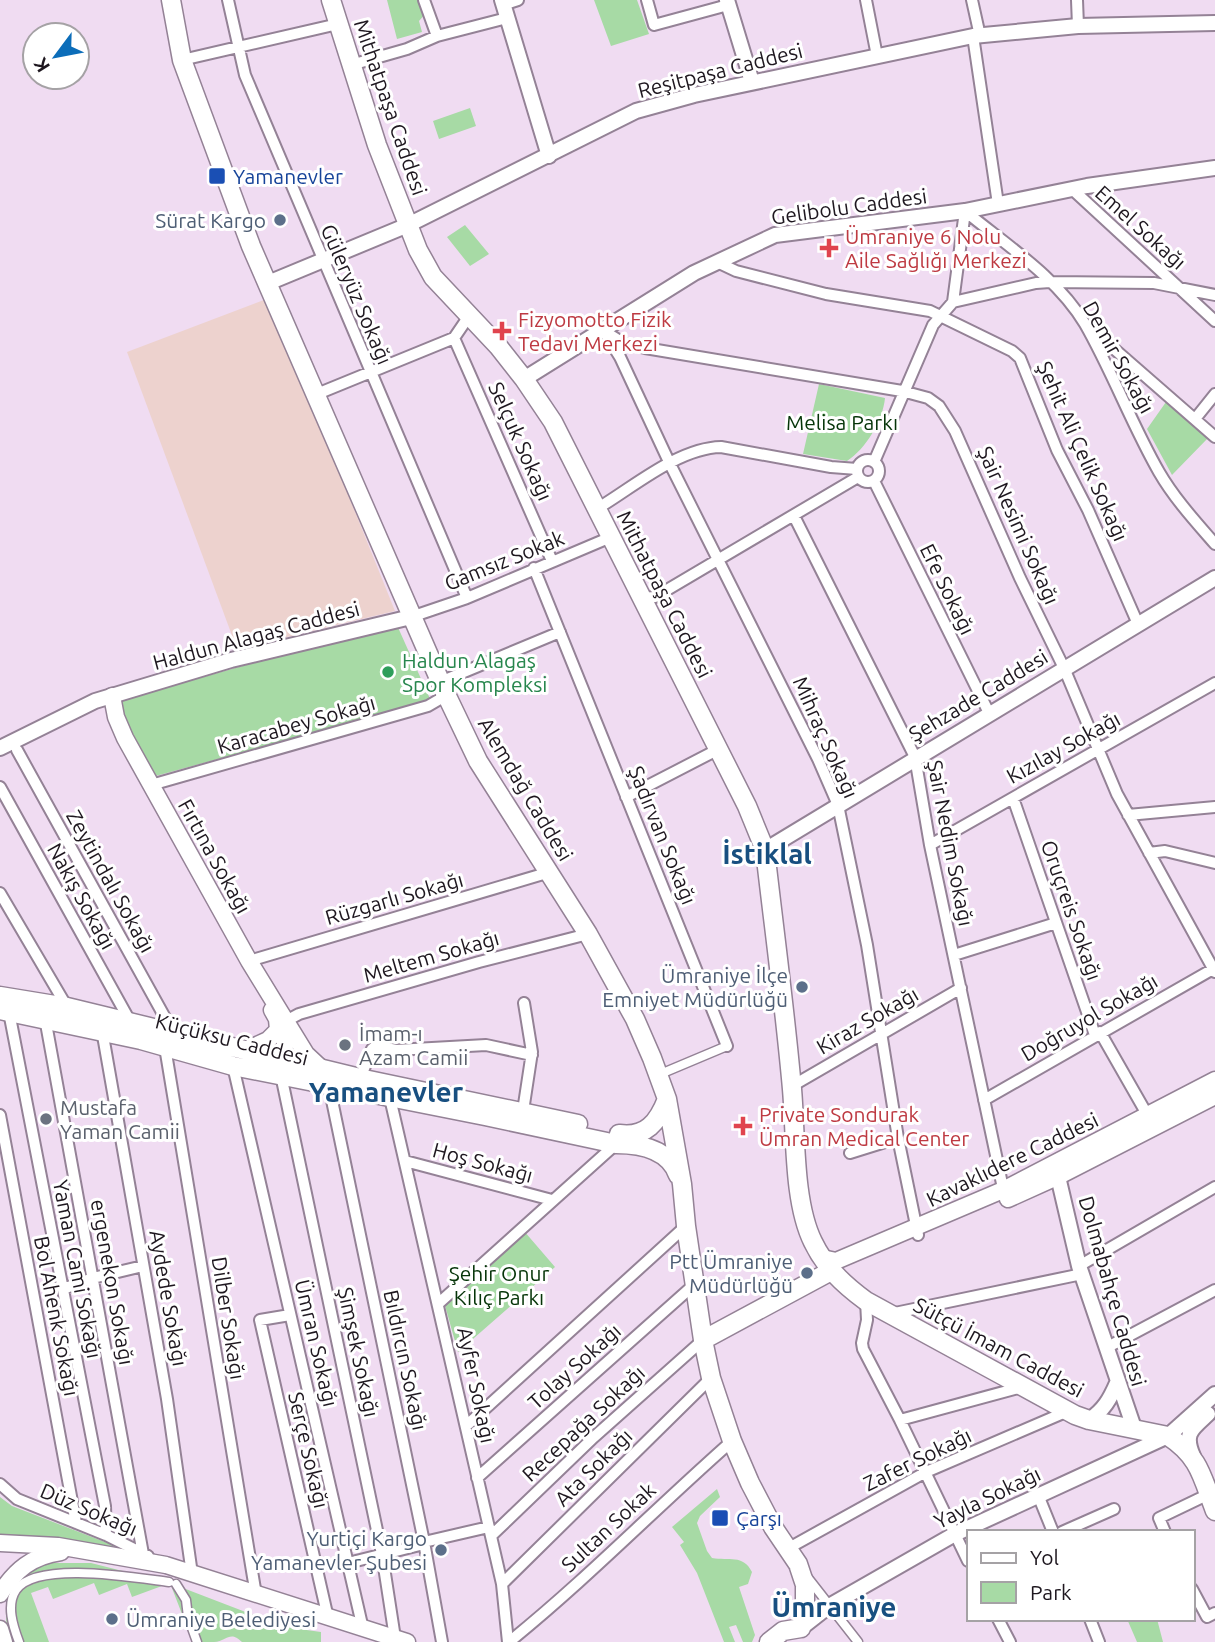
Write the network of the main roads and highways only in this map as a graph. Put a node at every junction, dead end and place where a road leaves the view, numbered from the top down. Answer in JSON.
{"nodes":[{"id":1,"x":171,"y":0,"type":"edge"},
{"id":2,"x":331,"y":0,"type":"edge"},
{"id":3,"x":112,"y":696,"type":"road end"},
{"id":4,"x":249,"y":961,"type":"junction"},
{"id":5,"x":4,"y":1004,"type":"edge"},
{"id":6,"x":290,"y":1026,"type":"junction"},
{"id":7,"x":169,"y":1040,"type":"junction"},
{"id":8,"x":246,"y":1050,"type":"junction"},
{"id":9,"x":321,"y":1068,"type":"junction"},
{"id":10,"x":287,"y":1071,"type":"junction"},
{"id":11,"x":1215,"y":1080,"type":"edge"},
{"id":12,"x":391,"y":1091,"type":"junction"},
{"id":13,"x":1215,"y":1096,"type":"edge"},
{"id":14,"x":667,"y":1099,"type":"junction"},
{"id":15,"x":1057,"y":1170,"type":"junction"},
{"id":16,"x":682,"y":1184,"type":"junction"},
{"id":17,"x":827,"y":1264,"type":"junction"},
{"id":18,"x":703,"y":1340,"type":"junction"},
{"id":19,"x":1212,"y":1502,"type":"edge"},
{"id":20,"x":0,"y":1543,"type":"edge"},
{"id":21,"x":79,"y":1549,"type":"junction"},
{"id":22,"x":0,"y":1594,"type":"edge"},
{"id":23,"x":801,"y":1628,"type":"junction"},
{"id":24,"x":0,"y":1629,"type":"edge"},
{"id":25,"x":401,"y":1640,"type":"edge"},
{"id":26,"x":4,"y":1642,"type":"edge"},
{"id":27,"x":769,"y":1642,"type":"edge"},
{"id":28,"x":786,"y":1642,"type":"edge"}],
"edges":[{"from":1,"to":14,"type":"main road","name":"Alemdağ Caddesi"},
{"from":2,"to":17,"type":"main road","name":"Mithatpaşa Caddesi"},
{"from":3,"to":4,"type":"main road","name":"Fırtına Sokağı"},
{"from":4,"to":6,"type":"main road","name":"Fırtına Sokağı"},
{"from":4,"to":8,"type":"main road"},
{"from":5,"to":7,"type":"main road","name":"Küçüksu Caddesi"},
{"from":5,"to":7,"type":"main road","name":"Küçüksu Caddesi"},
{"from":6,"to":9,"type":"main road","name":"Fırtına Sokağı"},
{"from":6,"to":10,"type":"main road"},
{"from":7,"to":8,"type":"main road","name":"Küçüksu Caddesi"},
{"from":7,"to":10,"type":"main road","name":"Küçüksu Caddesi"},
{"from":8,"to":10,"type":"main road","name":"Küçüksu Caddesi"},
{"from":9,"to":10,"type":"main road","name":"Küçüksu Caddesi"},
{"from":9,"to":12,"type":"main road","name":"Küçüksu Caddesi"},
{"from":10,"to":12,"type":"main road","name":"Küçüksu Caddesi"},
{"from":11,"to":15,"type":"main road","name":"Kavaklıdere Caddesi"},
{"from":12,"to":14,"type":"main road","name":"Küçüksu Caddesi"},
{"from":12,"to":16,"type":"main road","name":"Küçüksu Caddesi"},
{"from":13,"to":15,"type":"main road","name":"Kavaklıdere Caddesi"},
{"from":14,"to":16,"type":"main road","name":"Alemdağ Caddesi"},
{"from":15,"to":17,"type":"main road","name":"Kavaklıdere Caddesi"},
{"from":16,"to":18,"type":"main road","name":"Alemdağ Caddesi"},
{"from":17,"to":18,"type":"main road"},
{"from":17,"to":19,"type":"main road","name":"Sütçü İmam Caddesi"},
{"from":18,"to":23,"type":"main road","name":"Alemdağ Caddesi"},
{"from":20,"to":21,"type":"main road"},
{"from":21,"to":22,"type":"main road"},
{"from":21,"to":25,"type":"main road"},
{"from":23,"to":27,"type":"main road"},
{"from":23,"to":28,"type":"main road"},
{"from":24,"to":26,"type":"main road"}]}
